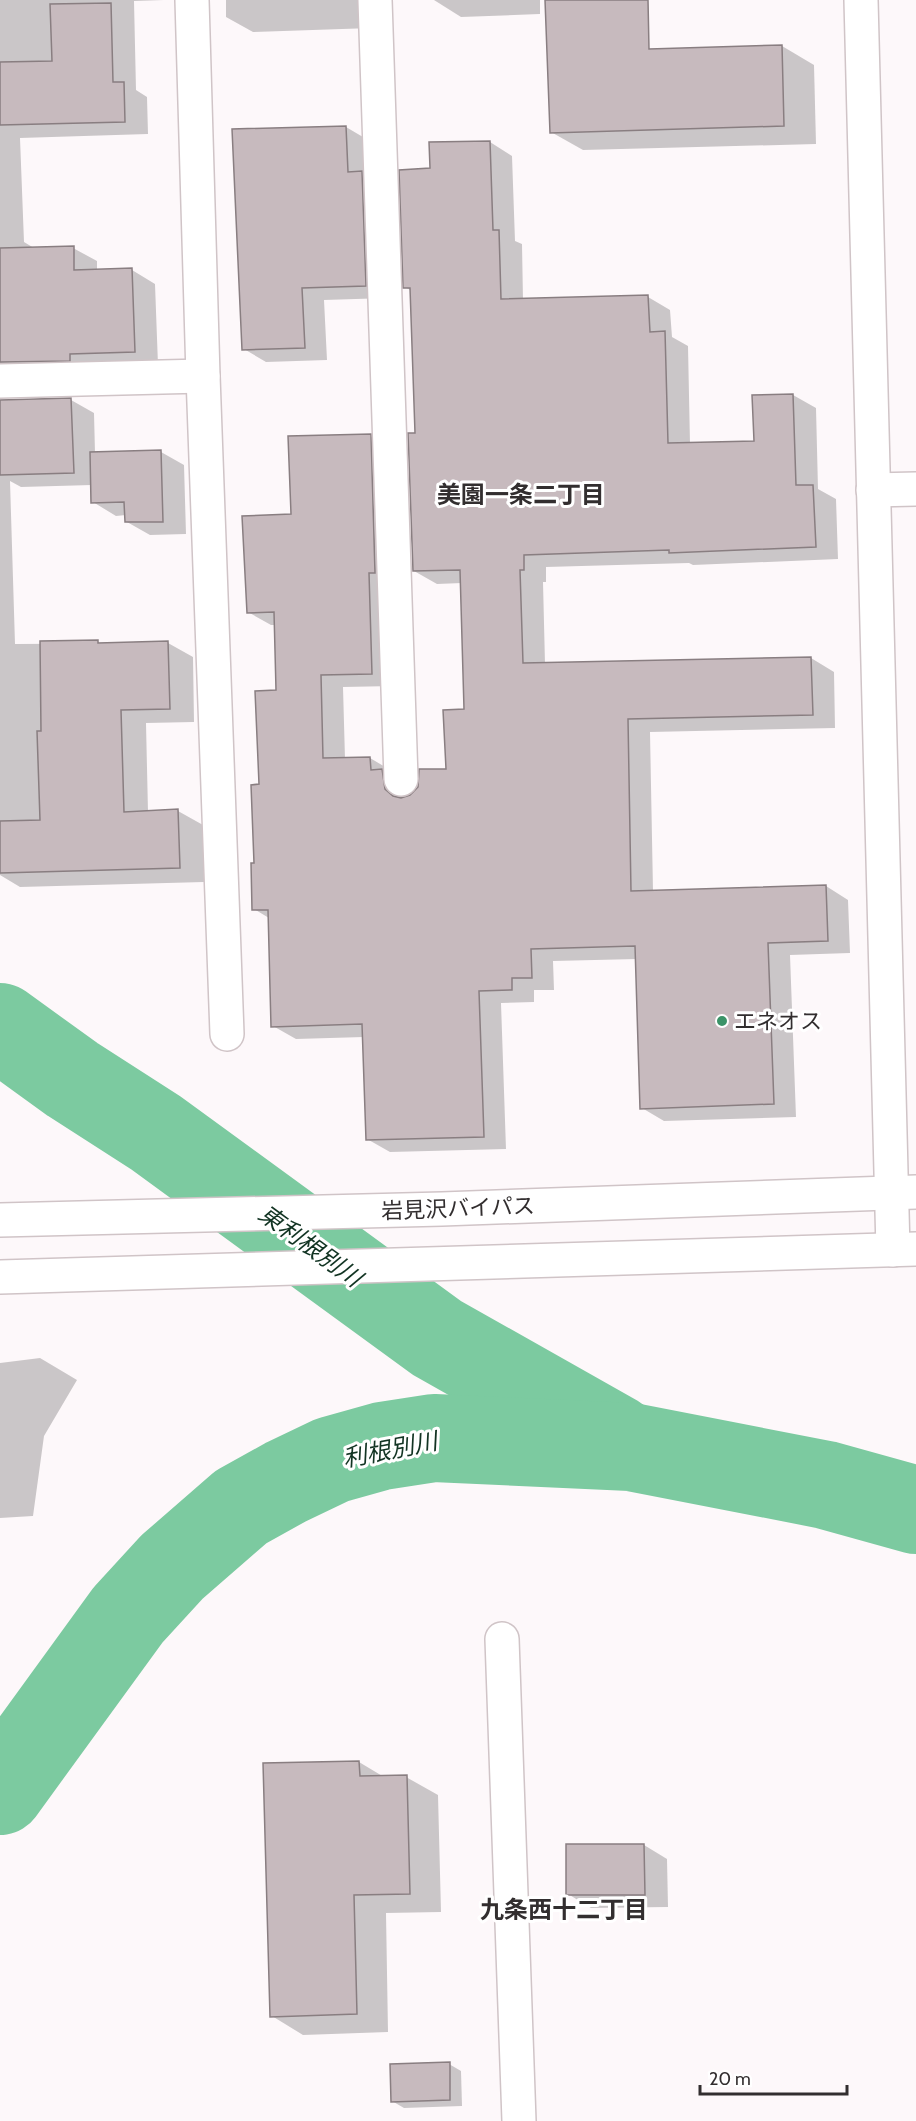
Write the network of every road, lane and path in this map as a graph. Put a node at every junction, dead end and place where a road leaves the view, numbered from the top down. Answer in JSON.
{"nodes":[{"id":1,"x":192,"y":0,"type":"edge"},
{"id":2,"x":375,"y":0,"type":"edge"},
{"id":3,"x":861,"y":0,"type":"edge"},
{"id":4,"x":203,"y":376,"type":"junction"},
{"id":5,"x":0,"y":381,"type":"edge"},
{"id":6,"x":916,"y":489,"type":"edge"},
{"id":7,"x":873,"y":490,"type":"junction"},
{"id":8,"x":401,"y":779,"type":"dead end"},
{"id":9,"x":227,"y":1034,"type":"dead end"},
{"id":10,"x":903,"y":1192,"type":"edge"},
{"id":11,"x":0,"y":1220,"type":"edge"},
{"id":12,"x":904,"y":1250,"type":"edge"},
{"id":13,"x":0,"y":1277,"type":"edge"},
{"id":14,"x":502,"y":1639,"type":"dead end"},
{"id":15,"x":519,"y":2121,"type":"edge"}],
"edges":[{"from":1,"to":4,"type":"main road"},
{"from":2,"to":8,"type":"main road"},
{"from":3,"to":7,"type":"main road"},
{"from":4,"to":5,"type":"main road"},
{"from":4,"to":9,"type":"main road"},
{"from":6,"to":7,"type":"main road"},
{"from":7,"to":10,"type":"main road"},
{"from":10,"to":11,"type":"main road","name":"岩見沢バイパス"},
{"from":10,"to":12,"type":"main road"},
{"from":12,"to":13,"type":"main road"},
{"from":14,"to":15,"type":"main road"}]}
